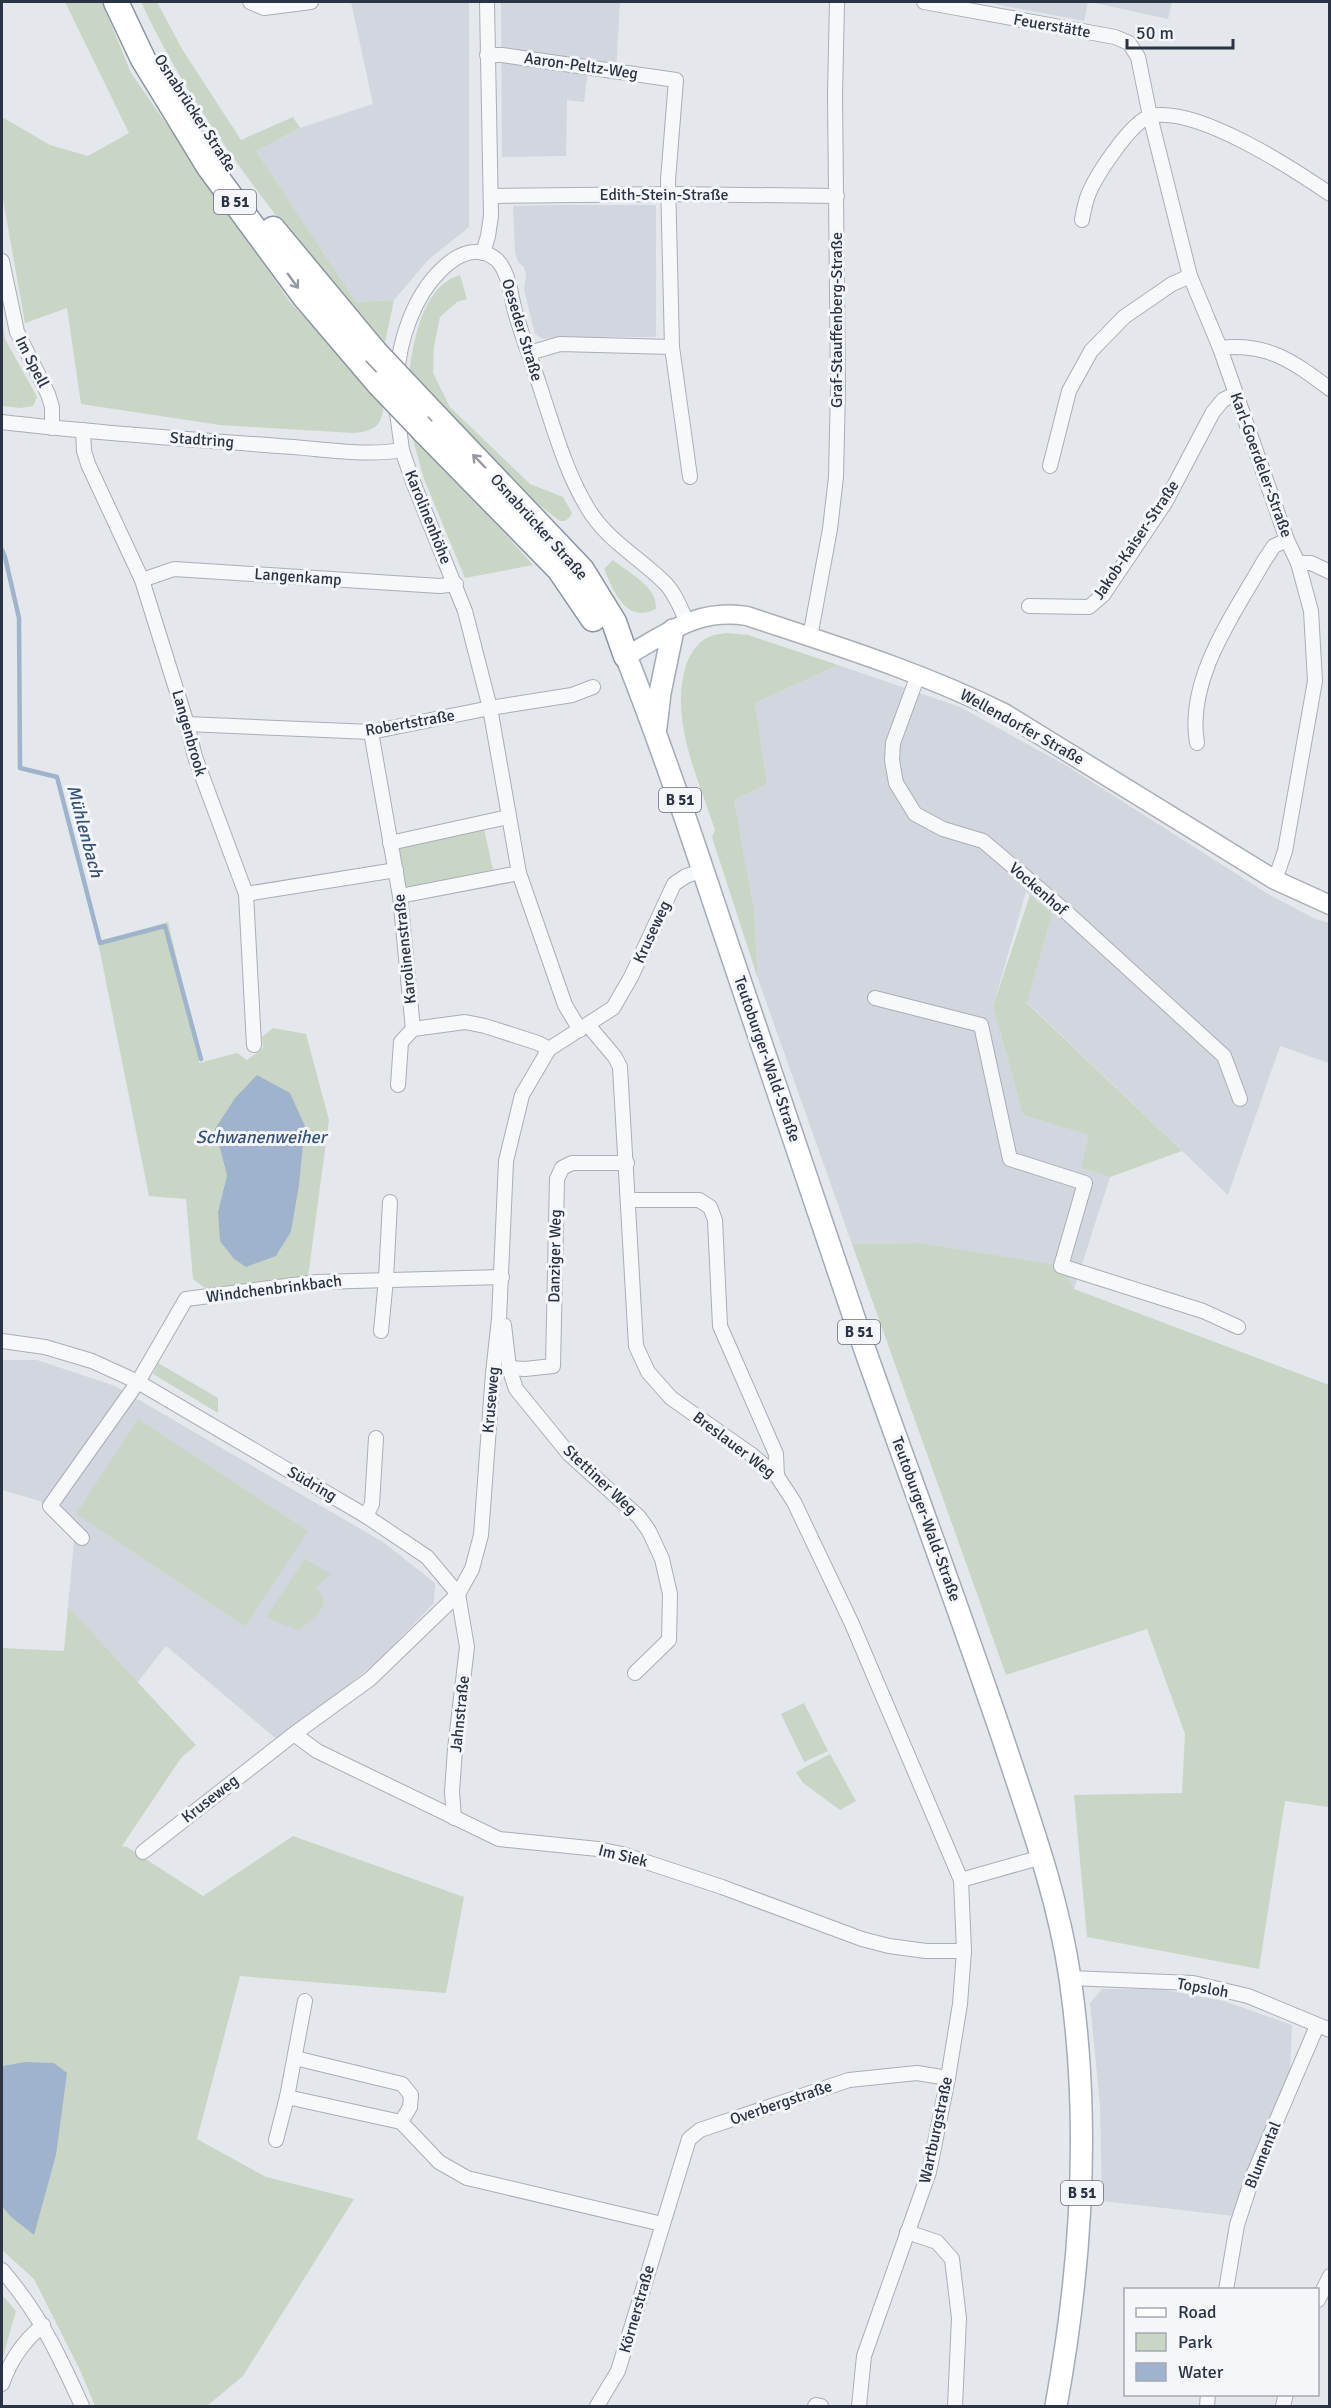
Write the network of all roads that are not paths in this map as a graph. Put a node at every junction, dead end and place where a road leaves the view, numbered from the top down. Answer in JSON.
{"nodes":[{"id":1,"x":116,"y":2,"type":"edge"},
{"id":2,"x":132,"y":2,"type":"edge"},
{"id":3,"x":250,"y":2,"type":"edge"},
{"id":4,"x":311,"y":2,"type":"edge"},
{"id":5,"x":487,"y":2,"type":"edge"},
{"id":6,"x":837,"y":2,"type":"edge"},
{"id":7,"x":924,"y":2,"type":"edge"},
{"id":8,"x":487,"y":55,"type":"junction"},
{"id":9,"x":1138,"y":57,"type":"joint"},
{"id":10,"x":1150,"y":116,"type":"junction"},
{"id":11,"x":669,"y":194,"type":"junction"},
{"id":12,"x":1329,"y":194,"type":"edge"},
{"id":13,"x":491,"y":196,"type":"junction"},
{"id":14,"x":837,"y":196,"type":"junction"},
{"id":15,"x":1082,"y":220,"type":"dead end"},
{"id":16,"x":483,"y":253,"type":"junction"},
{"id":17,"x":2,"y":261,"type":"edge"},
{"id":18,"x":1190,"y":276,"type":"junction"},
{"id":19,"x":672,"y":347,"type":"junction"},
{"id":20,"x":1220,"y":348,"type":"junction"},
{"id":21,"x":529,"y":353,"type":"junction"},
{"id":22,"x":1329,"y":389,"type":"edge"},
{"id":23,"x":1234,"y":394,"type":"junction"},
{"id":24,"x":2,"y":422,"type":"edge"},
{"id":25,"x":52,"y":428,"type":"junction"},
{"id":26,"x":83,"y":430,"type":"junction"},
{"id":27,"x":402,"y":450,"type":"junction"},
{"id":28,"x":1050,"y":466,"type":"dead end"},
{"id":29,"x":690,"y":477,"type":"dead end"},
{"id":30,"x":1287,"y":540,"type":"junction"},
{"id":31,"x":1298,"y":563,"type":"junction"},
{"id":32,"x":1329,"y":572,"type":"edge"},
{"id":33,"x":142,"y":580,"type":"junction"},
{"id":34,"x":456,"y":584,"type":"junction"},
{"id":35,"x":1029,"y":606,"type":"dead end"},
{"id":36,"x":680,"y":626,"type":"junction"},
{"id":37,"x":810,"y":637,"type":"junction"},
{"id":38,"x":626,"y":656,"type":"junction"},
{"id":39,"x":918,"y":675,"type":"junction"},
{"id":40,"x":593,"y":687,"type":"dead end"},
{"id":41,"x":490,"y":708,"type":"junction"},
{"id":42,"x":187,"y":724,"type":"junction"},
{"id":43,"x":656,"y":731,"type":"junction"},
{"id":44,"x":371,"y":732,"type":"junction"},
{"id":45,"x":1197,"y":743,"type":"dead end"},
{"id":46,"x":508,"y":817,"type":"junction"},
{"id":47,"x":390,"y":843,"type":"junction"},
{"id":48,"x":396,"y":870,"type":"junction"},
{"id":49,"x":703,"y":870,"type":"junction"},
{"id":50,"x":519,"y":873,"type":"junction"},
{"id":51,"x":1275,"y":880,"type":"junction"},
{"id":52,"x":246,"y":894,"type":"junction"},
{"id":53,"x":400,"y":896,"type":"junction"},
{"id":54,"x":1329,"y":905,"type":"edge"},
{"id":55,"x":876,"y":998,"type":"dead end"},
{"id":56,"x":584,"y":1028,"type":"junction"},
{"id":57,"x":413,"y":1029,"type":"junction"},
{"id":58,"x":254,"y":1045,"type":"dead end"},
{"id":59,"x":549,"y":1049,"type":"junction"},
{"id":60,"x":399,"y":1085,"type":"dead end"},
{"id":61,"x":1240,"y":1099,"type":"dead end"},
{"id":62,"x":627,"y":1163,"type":"junction"},
{"id":63,"x":629,"y":1200,"type":"junction"},
{"id":64,"x":390,"y":1202,"type":"dead end"},
{"id":65,"x":502,"y":1277,"type":"junction"},
{"id":66,"x":387,"y":1279,"type":"junction"},
{"id":67,"x":499,"y":1319,"type":"junction"},
{"id":68,"x":1238,"y":1327,"type":"dead end"},
{"id":69,"x":381,"y":1331,"type":"dead end"},
{"id":70,"x":2,"y":1341,"type":"edge"},
{"id":71,"x":509,"y":1368,"type":"junction"},
{"id":72,"x":138,"y":1382,"type":"junction"},
{"id":73,"x":376,"y":1438,"type":"dead end"},
{"id":74,"x":777,"y":1476,"type":"junction"},
{"id":75,"x":366,"y":1516,"type":"junction"},
{"id":76,"x":82,"y":1538,"type":"dead end"},
{"id":77,"x":458,"y":1594,"type":"junction"},
{"id":78,"x":462,"y":1610,"type":"joint"},
{"id":79,"x":634,"y":1673,"type":"dead end"},
{"id":80,"x":294,"y":1734,"type":"junction"},
{"id":81,"x":454,"y":1818,"type":"junction"},
{"id":82,"x":143,"y":1852,"type":"dead end"},
{"id":83,"x":1042,"y":1857,"type":"junction"},
{"id":84,"x":961,"y":1880,"type":"junction"},
{"id":85,"x":964,"y":1952,"type":"junction"},
{"id":86,"x":1070,"y":1978,"type":"junction"},
{"id":87,"x":305,"y":2001,"type":"dead end"},
{"id":88,"x":1323,"y":2028,"type":"edge"},
{"id":89,"x":295,"y":2058,"type":"junction"},
{"id":90,"x":948,"y":2078,"type":"junction"},
{"id":91,"x":287,"y":2097,"type":"junction"},
{"id":92,"x":401,"y":2122,"type":"junction"},
{"id":93,"x":276,"y":2140,"type":"dead end"},
{"id":94,"x":667,"y":2207,"type":"joint"},
{"id":95,"x":662,"y":2224,"type":"junction"},
{"id":96,"x":907,"y":2232,"type":"junction"},
{"id":97,"x":2,"y":2270,"type":"edge"},
{"id":98,"x":1329,"y":2276,"type":"edge"},
{"id":99,"x":1226,"y":2288,"type":"edge"},
{"id":100,"x":1319,"y":2296,"type":"edge"},
{"id":101,"x":43,"y":2325,"type":"junction"},
{"id":102,"x":2,"y":2384,"type":"edge"},
{"id":103,"x":82,"y":2406,"type":"edge"},
{"id":104,"x":597,"y":2406,"type":"edge"},
{"id":105,"x":815,"y":2406,"type":"edge"},
{"id":106,"x":821,"y":2406,"type":"edge"},
{"id":107,"x":859,"y":2406,"type":"edge"},
{"id":108,"x":955,"y":2406,"type":"edge"},
{"id":109,"x":1056,"y":2406,"type":"edge"}],
"edges":[{"from":1,"to":38,"type":"highway","name":"Osnabrücker Straße","number":"B 51","one_way":true,"bridge":true},
{"from":38,"to":2,"type":"highway","name":"Osnabrücker Straße","number":"B 51","one_way":true,"bridge":true},
{"from":3,"to":4,"type":"street"},
{"from":5,"to":8,"type":"street"},
{"from":6,"to":14,"type":"street","name":"Graf-Stauffenberg-Straße"},
{"from":7,"to":9,"type":"street","name":"Feuerstätte"},
{"from":8,"to":11,"type":"street","name":"Aaron-Peltz-Weg"},
{"from":8,"to":13,"type":"street"},
{"from":9,"to":10,"type":"street","name":"Karl-Goerdeler-Straße"},
{"from":10,"to":12,"type":"street"},
{"from":10,"to":15,"type":"street"},
{"from":10,"to":18,"type":"street","name":"Karl-Goerdeler-Straße"},
{"from":11,"to":13,"type":"street","name":"Edith-Stein-Straße"},
{"from":11,"to":14,"type":"street","name":"Edith-Stein-Straße"},
{"from":11,"to":19,"type":"street"},
{"from":13,"to":16,"type":"street"},
{"from":14,"to":37,"type":"street","name":"Graf-Stauffenberg-Straße"},
{"from":16,"to":21,"type":"street","name":"Oeseder Straße"},
{"from":16,"to":27,"type":"street","name":"Karolinenhöhe"},
{"from":17,"to":25,"type":"street","name":"Im Spell"},
{"from":18,"to":20,"type":"street","name":"Karl-Goerdeler-Straße"},
{"from":18,"to":28,"type":"street"},
{"from":19,"to":21,"type":"street"},
{"from":19,"to":29,"type":"street"},
{"from":20,"to":22,"type":"street"},
{"from":20,"to":23,"type":"street","name":"Karl-Goerdeler-Straße"},
{"from":21,"to":36,"type":"street","name":"Oeseder Straße"},
{"from":23,"to":30,"type":"street","name":"Karl-Goerdeler-Straße"},
{"from":23,"to":35,"type":"street","name":"Jakob-Kaiser-Straße"},
{"from":24,"to":25,"type":"street","name":"Stadtring"},
{"from":25,"to":26,"type":"street","name":"Stadtring"},
{"from":26,"to":27,"type":"street","name":"Stadtring"},
{"from":26,"to":33,"type":"street","name":"Langenbrook"},
{"from":27,"to":34,"type":"street","name":"Karolinenhöhe"},
{"from":30,"to":31,"type":"street","name":"Karl-Goerdeler-Straße"},
{"from":30,"to":45,"type":"street"},
{"from":31,"to":32,"type":"street"},
{"from":31,"to":51,"type":"street","name":"Karl-Goerdeler-Straße"},
{"from":33,"to":34,"type":"street","name":"Langenkamp"},
{"from":33,"to":42,"type":"street","name":"Langenbrook"},
{"from":34,"to":41,"type":"street","name":"Karolinenhöhe"},
{"from":36,"to":37,"type":"street","name":"Wellendorfer Straße"},
{"from":36,"to":38,"type":"street","name":"Wellendorfer Straße"},
{"from":36,"to":43,"type":"main road"},
{"from":37,"to":39,"type":"street","name":"Wellendorfer Straße"},
{"from":38,"to":43,"type":"main road","name":"Teutoburger-Wald-Straße","number":"B 51"},
{"from":39,"to":51,"type":"street","name":"Wellendorfer Straße"},
{"from":39,"to":61,"type":"street","name":"Vockenhof"},
{"from":40,"to":41,"type":"street","name":"Robertstraße"},
{"from":41,"to":44,"type":"street","name":"Robertstraße"},
{"from":41,"to":46,"type":"street","name":"Karolinenhöhe"},
{"from":42,"to":44,"type":"street","name":"Robertstraße"},
{"from":42,"to":52,"type":"street","name":"Langenbrook"},
{"from":43,"to":49,"type":"main road","name":"Teutoburger-Wald-Straße","number":"B 51"},
{"from":44,"to":47,"type":"street","name":"Karolinenstraße"},
{"from":46,"to":47,"type":"street"},
{"from":46,"to":50,"type":"street","name":"Karolinenhöhe"},
{"from":47,"to":48,"type":"street","name":"Karolinenstraße"},
{"from":48,"to":52,"type":"street","name":"Karolinenstraße"},
{"from":48,"to":53,"type":"street","name":"Karolinenstraße"},
{"from":49,"to":56,"type":"street","name":"Kruseweg"},
{"from":49,"to":83,"type":"main road","name":"Teutoburger-Wald-Straße","number":"B 51"},
{"from":50,"to":53,"type":"street"},
{"from":50,"to":56,"type":"street","name":"Karolinenhöhe"},
{"from":51,"to":54,"type":"street","name":"Wellendorfer Straße"},
{"from":52,"to":58,"type":"street","name":"Langenbrook"},
{"from":53,"to":57,"type":"street","name":"Karolinenstraße"},
{"from":55,"to":68,"type":"street"},
{"from":56,"to":59,"type":"street","name":"Kruseweg"},
{"from":56,"to":62,"type":"street","name":"Breslauer Weg"},
{"from":57,"to":59,"type":"street"},
{"from":57,"to":60,"type":"street"},
{"from":59,"to":65,"type":"street","name":"Kruseweg"},
{"from":62,"to":63,"type":"street","name":"Breslauer Weg"},
{"from":62,"to":71,"type":"street","name":"Danziger Weg"},
{"from":63,"to":74,"type":"street","name":"Breslauer Weg"},
{"from":63,"to":74,"type":"street"},
{"from":64,"to":66,"type":"street"},
{"from":65,"to":66,"type":"street","name":"Windchenbrinkbach"},
{"from":65,"to":67,"type":"street","name":"Kruseweg"},
{"from":66,"to":69,"type":"street"},
{"from":66,"to":72,"type":"street","name":"Windchenbrinkbach"},
{"from":67,"to":71,"type":"street"},
{"from":67,"to":77,"type":"street","name":"Kruseweg"},
{"from":70,"to":72,"type":"street","name":"Südring"},
{"from":71,"to":79,"type":"street","name":"Stettiner Weg"},
{"from":72,"to":75,"type":"street","name":"Südring"},
{"from":72,"to":76,"type":"street"},
{"from":73,"to":75,"type":"street"},
{"from":74,"to":84,"type":"street","name":"Breslauer Weg"},
{"from":75,"to":77,"type":"street","name":"Südring"},
{"from":77,"to":78,"type":"street","name":"Südring"},
{"from":77,"to":80,"type":"street","name":"Kruseweg"},
{"from":78,"to":81,"type":"street","name":"Jahnstraße"},
{"from":80,"to":81,"type":"street","name":"Im Siek"},
{"from":80,"to":82,"type":"street","name":"Kruseweg"},
{"from":81,"to":85,"type":"street","name":"Im Siek"},
{"from":83,"to":84,"type":"street"},
{"from":83,"to":86,"type":"main road","name":"Teutoburger-Wald-Straße","number":"B 51"},
{"from":84,"to":85,"type":"street","name":"Wartburgstraße"},
{"from":85,"to":90,"type":"street","name":"Wartburgstraße"},
{"from":86,"to":88,"type":"street","name":"Topsloh"},
{"from":86,"to":109,"type":"main road","name":"Teutoburger-Wald-Straße","number":"B 51"},
{"from":87,"to":89,"type":"street"},
{"from":88,"to":99,"type":"street","name":"Blumental"},
{"from":89,"to":91,"type":"street"},
{"from":89,"to":92,"type":"street"},
{"from":90,"to":94,"type":"street","name":"Overbergstraße"},
{"from":90,"to":96,"type":"street","name":"Wartburgstraße"},
{"from":91,"to":92,"type":"street"},
{"from":91,"to":93,"type":"street"},
{"from":92,"to":95,"type":"street"},
{"from":94,"to":95,"type":"street","name":"Körnerstraße"},
{"from":95,"to":104,"type":"street","name":"Körnerstraße"},
{"from":96,"to":107,"type":"street","name":"Wartburgstraße"},
{"from":96,"to":108,"type":"street"},
{"from":97,"to":101,"type":"street"},
{"from":98,"to":100,"type":"street"},
{"from":101,"to":102,"type":"street"},
{"from":101,"to":103,"type":"street"},
{"from":105,"to":106,"type":"street"}]}
